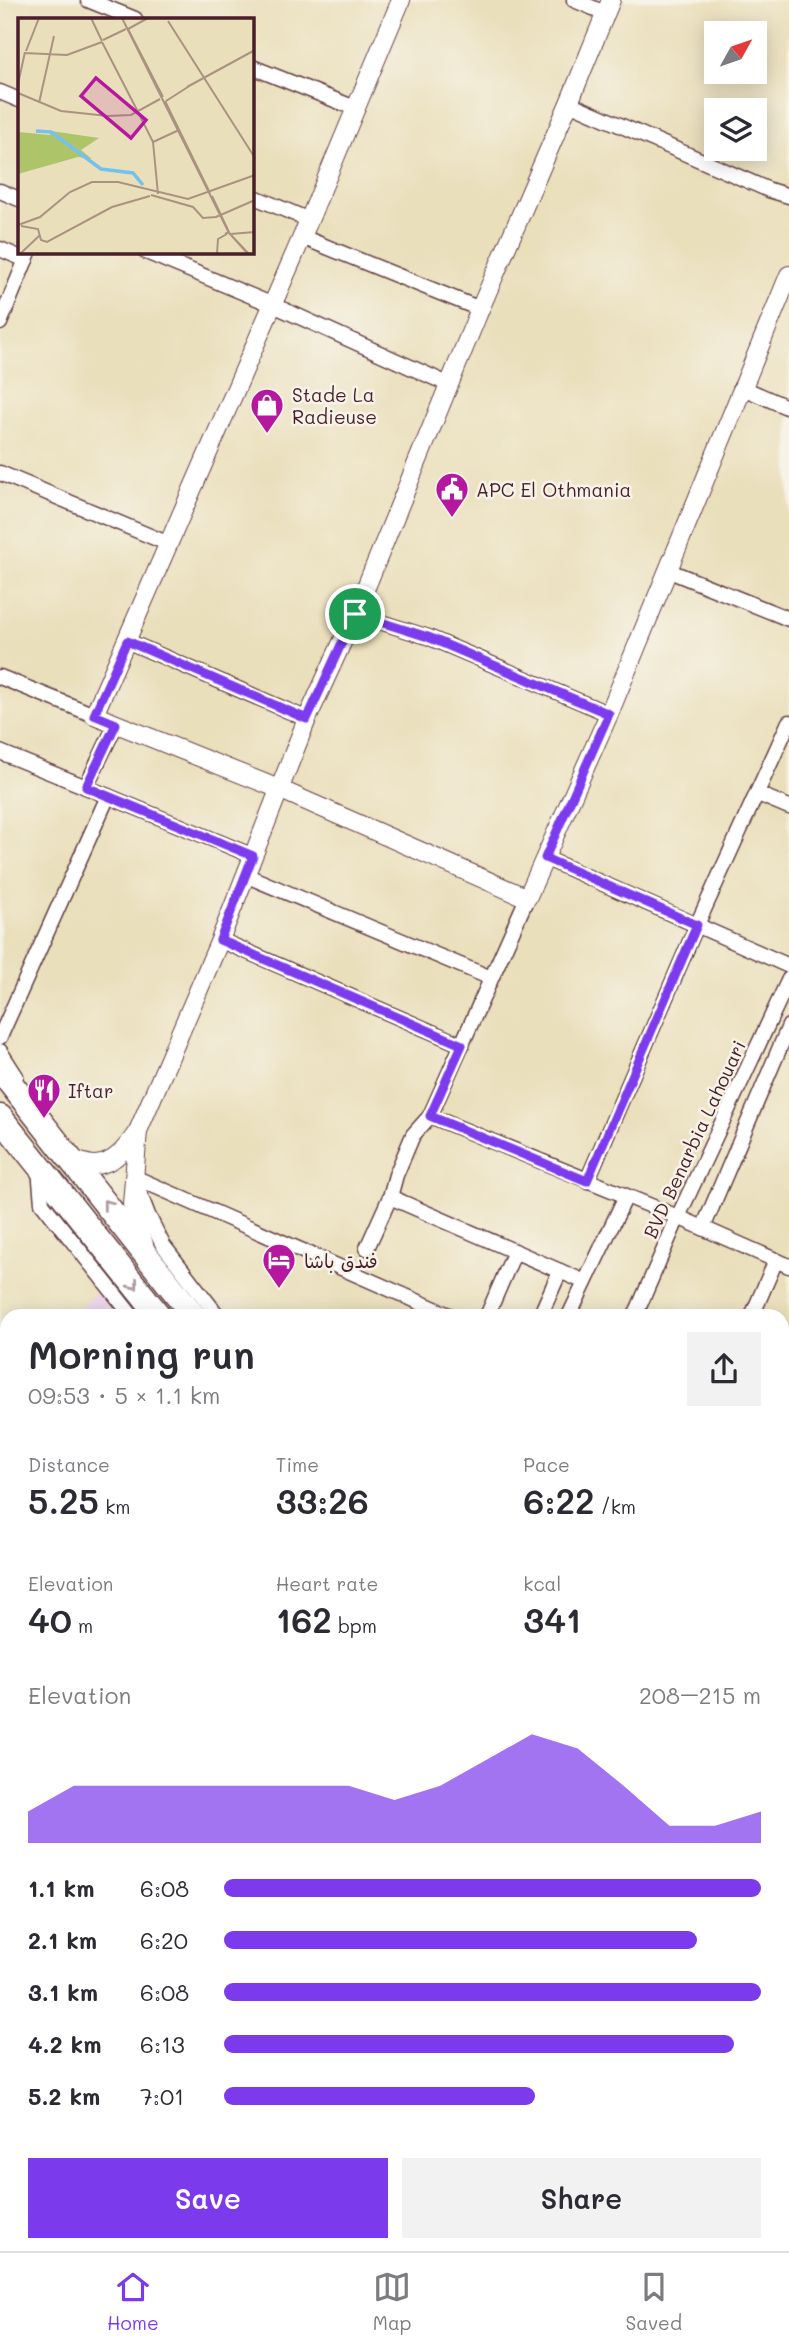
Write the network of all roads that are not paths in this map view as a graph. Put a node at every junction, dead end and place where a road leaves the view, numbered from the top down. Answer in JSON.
{"nodes":[{"id":1,"x":88,"y":0,"type":"edge"},
{"id":2,"x":574,"y":0,"type":"edge"},
{"id":3,"x":397,"y":1,"type":"edge"},
{"id":4,"x":608,"y":6,"type":"edge"},
{"id":5,"x":133,"y":18,"type":"edge"},
{"id":6,"x":254,"y":68,"type":"edge"},
{"id":7,"x":0,"y":92,"type":"edge"},
{"id":8,"x":18,"y":100,"type":"edge"},
{"id":9,"x":569,"y":103,"type":"junction"},
{"id":10,"x":355,"y":108,"type":"junction"},
{"id":11,"x":0,"y":191,"type":"edge"},
{"id":12,"x":789,"y":195,"type":"edge"},
{"id":13,"x":254,"y":197,"type":"edge"},
{"id":14,"x":18,"y":199,"type":"edge"},
{"id":15,"x":304,"y":228,"type":"junction"},
{"id":16,"x":0,"y":249,"type":"edge"},
{"id":17,"x":18,"y":254,"type":"edge"},
{"id":18,"x":151,"y":254,"type":"edge"},
{"id":19,"x":28,"y":256,"type":"edge"},
{"id":20,"x":789,"y":275,"type":"edge"},
{"id":21,"x":271,"y":304,"type":"junction"},
{"id":22,"x":480,"y":309,"type":"junction"},
{"id":23,"x":0,"y":323,"type":"edge"},
{"id":24,"x":450,"y":385,"type":"junction"},
{"id":25,"x":741,"y":387,"type":"junction"},
{"id":26,"x":789,"y":408,"type":"edge"},
{"id":27,"x":0,"y":473,"type":"edge"},
{"id":28,"x":169,"y":544,"type":"junction"},
{"id":29,"x":667,"y":570,"type":"junction"},
{"id":30,"x":355,"y":614,"type":"junction"},
{"id":31,"x":789,"y":619,"type":"edge"},
{"id":32,"x":127,"y":641,"type":"junction"},
{"id":33,"x":0,"y":677,"type":"edge"},
{"id":34,"x":609,"y":714,"type":"junction"},
{"id":35,"x":94,"y":715,"type":"junction"},
{"id":36,"x":307,"y":719,"type":"junction"},
{"id":37,"x":789,"y":722,"type":"edge"},
{"id":38,"x":116,"y":724,"type":"junction"},
{"id":39,"x":0,"y":752,"type":"edge"},
{"id":40,"x":86,"y":787,"type":"junction"},
{"id":41,"x":279,"y":789,"type":"junction"},
{"id":42,"x":758,"y":794,"type":"junction"},
{"id":43,"x":108,"y":796,"type":"junction"},
{"id":44,"x":789,"y":807,"type":"edge"},
{"id":45,"x":253,"y":856,"type":"junction"},
{"id":46,"x":545,"y":858,"type":"junction"},
{"id":47,"x":245,"y":875,"type":"junction"},
{"id":48,"x":527,"y":898,"type":"junction"},
{"id":49,"x":697,"y":925,"type":"junction"},
{"id":50,"x":220,"y":940,"type":"junction"},
{"id":51,"x":789,"y":966,"type":"edge"},
{"id":52,"x":491,"y":978,"type":"junction"},
{"id":53,"x":789,"y":979,"type":"edge"},
{"id":54,"x":771,"y":1019,"type":"junction"},
{"id":55,"x":789,"y":1026,"type":"edge"},
{"id":56,"x":0,"y":1037,"type":"edge"},
{"id":57,"x":462,"y":1045,"type":"junction"},
{"id":58,"x":0,"y":1051,"type":"edge"},
{"id":59,"x":0,"y":1070,"type":"edge"},
{"id":60,"x":28,"y":1106,"type":"junction"},
{"id":61,"x":430,"y":1116,"type":"junction"},
{"id":62,"x":0,"y":1117,"type":"edge"},
{"id":63,"x":138,"y":1131,"type":"junction"},
{"id":64,"x":68,"y":1158,"type":"junction"},
{"id":65,"x":39,"y":1168,"type":"junction"},
{"id":66,"x":134,"y":1177,"type":"junction"},
{"id":67,"x":587,"y":1181,"type":"junction"},
{"id":68,"x":390,"y":1197,"type":"junction"},
{"id":69,"x":625,"y":1198,"type":"junction"},
{"id":70,"x":678,"y":1217,"type":"junction"},
{"id":71,"x":703,"y":1228,"type":"junction"},
{"id":72,"x":367,"y":1248,"type":"dead end"},
{"id":73,"x":515,"y":1251,"type":"junction"},
{"id":74,"x":148,"y":1256,"type":"junction"},
{"id":75,"x":782,"y":1263,"type":"edge"},
{"id":76,"x":560,"y":1271,"type":"junction"},
{"id":77,"x":585,"y":1282,"type":"junction"},
{"id":78,"x":126,"y":1309,"type":"edge"},
{"id":79,"x":153,"y":1309,"type":"edge"},
{"id":80,"x":189,"y":1309,"type":"edge"},
{"id":81,"x":213,"y":1309,"type":"edge"},
{"id":82,"x":435,"y":1309,"type":"edge"},
{"id":83,"x":490,"y":1309,"type":"edge"},
{"id":84,"x":543,"y":1309,"type":"edge"},
{"id":85,"x":572,"y":1309,"type":"edge"},
{"id":86,"x":638,"y":1309,"type":"edge"},
{"id":87,"x":756,"y":1309,"type":"edge"}],
"edges":[{"from":1,"to":5,"type":"street"},
{"from":2,"to":4,"type":"street"},
{"from":3,"to":10,"type":"street"},
{"from":4,"to":9,"type":"street"},
{"from":6,"to":10,"type":"street"},
{"from":7,"to":8,"type":"street"},
{"from":9,"to":12,"type":"street"},
{"from":9,"to":22,"type":"street"},
{"from":10,"to":15,"type":"street"},
{"from":11,"to":14,"type":"street"},
{"from":13,"to":15,"type":"street"},
{"from":15,"to":21,"type":"street"},
{"from":15,"to":22,"type":"street"},
{"from":16,"to":17,"type":"street"},
{"from":18,"to":21,"type":"street"},
{"from":19,"to":23,"type":"street"},
{"from":20,"to":25,"type":"street"},
{"from":21,"to":24,"type":"street"},
{"from":21,"to":28,"type":"street"},
{"from":22,"to":24,"type":"street"},
{"from":24,"to":30,"type":"street"},
{"from":25,"to":26,"type":"street"},
{"from":25,"to":29,"type":"street"},
{"from":27,"to":28,"type":"street"},
{"from":28,"to":32,"type":"street"},
{"from":29,"to":31,"type":"street"},
{"from":29,"to":34,"type":"street"},
{"from":30,"to":34,"type":"street"},
{"from":30,"to":36,"type":"street"},
{"from":32,"to":35,"type":"street"},
{"from":32,"to":36,"type":"street"},
{"from":33,"to":35,"type":"street"},
{"from":34,"to":46,"type":"street"},
{"from":35,"to":38,"type":"street"},
{"from":36,"to":41,"type":"street"},
{"from":37,"to":42,"type":"street"},
{"from":38,"to":40,"type":"street"},
{"from":38,"to":41,"type":"street"},
{"from":39,"to":40,"type":"street"},
{"from":40,"to":43,"type":"street"},
{"from":41,"to":45,"type":"street"},
{"from":41,"to":48,"type":"street"},
{"from":42,"to":44,"type":"street"},
{"from":42,"to":49,"type":"street"},
{"from":43,"to":45,"type":"street"},
{"from":43,"to":56,"type":"street"},
{"from":45,"to":47,"type":"street"},
{"from":46,"to":48,"type":"street"},
{"from":46,"to":49,"type":"street"},
{"from":47,"to":50,"type":"street"},
{"from":47,"to":52,"type":"street"},
{"from":48,"to":52,"type":"street"},
{"from":49,"to":51,"type":"street"},
{"from":49,"to":67,"type":"street"},
{"from":50,"to":57,"type":"street"},
{"from":50,"to":63,"type":"street"},
{"from":52,"to":57,"type":"street"},
{"from":53,"to":54,"type":"street","name":"BVD Benarbia Lahouari"},
{"from":54,"to":55,"type":"street"},
{"from":54,"to":70,"type":"street","name":"BVD Benarbia Lahouari"},
{"from":55,"to":71,"type":"street"},
{"from":57,"to":61,"type":"street"},
{"from":58,"to":60,"type":"street"},
{"from":59,"to":60,"type":"highway"},
{"from":60,"to":64,"type":"highway"},
{"from":61,"to":67,"type":"street"},
{"from":61,"to":68,"type":"street"},
{"from":62,"to":65,"type":"highway"},
{"from":63,"to":64,"type":"street"},
{"from":63,"to":66,"type":"street"},
{"from":74,"to":64,"type":"highway","one_way":true},
{"from":65,"to":78,"type":"street"},
{"from":65,"to":79,"type":"highway","one_way":true},
{"from":66,"to":74,"type":"street"},
{"from":66,"to":81,"type":"street"},
{"from":66,"to":82,"type":"street"},
{"from":67,"to":69,"type":"street"},
{"from":68,"to":72,"type":"street"},
{"from":68,"to":73,"type":"street"},
{"from":69,"to":70,"type":"street"},
{"from":69,"to":77,"type":"street"},
{"from":70,"to":71,"type":"street"},
{"from":70,"to":86,"type":"street","name":"BVD Benarbia Lahouari"},
{"from":71,"to":75,"type":"street"},
{"from":73,"to":76,"type":"street"},
{"from":73,"to":83,"type":"street"},
{"from":74,"to":80,"type":"highway"},
{"from":75,"to":87,"type":"street"},
{"from":76,"to":77,"type":"street"},
{"from":76,"to":84,"type":"street"},
{"from":77,"to":85,"type":"street"}]}
